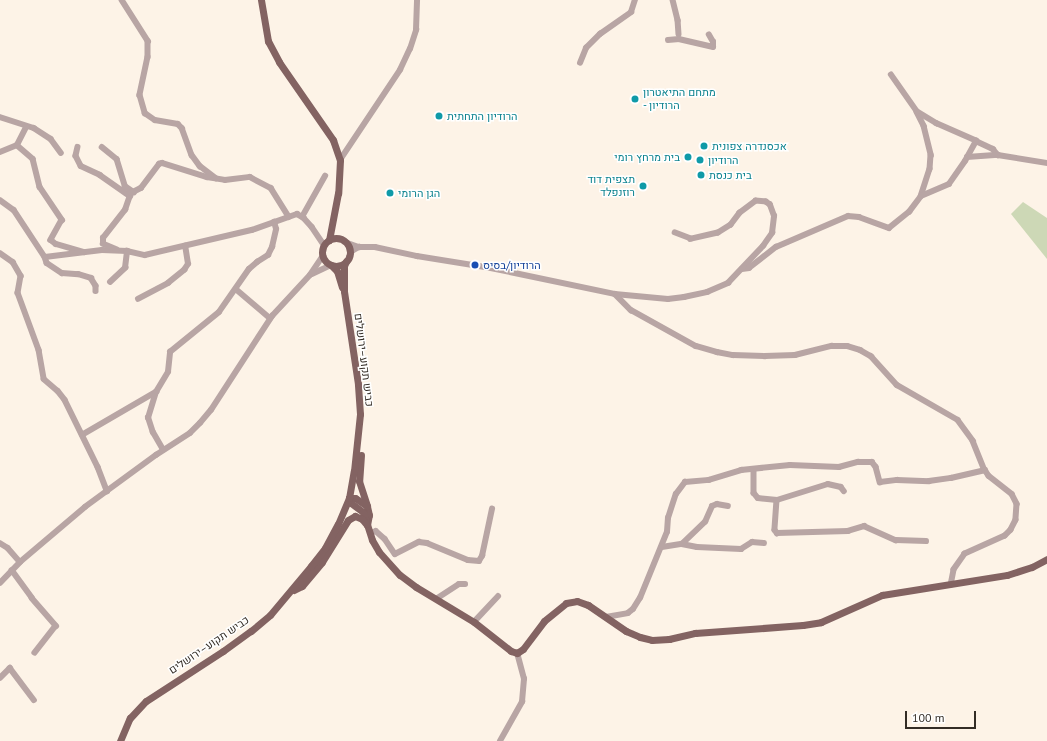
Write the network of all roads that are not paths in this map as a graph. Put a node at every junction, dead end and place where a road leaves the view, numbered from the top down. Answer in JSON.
{"nodes":[{"id":1,"x":122,"y":0,"type":"edge"},
{"id":2,"x":261,"y":0,"type":"edge"},
{"id":3,"x":417,"y":0,"type":"edge"},
{"id":4,"x":636,"y":0,"type":"edge"},
{"id":5,"x":673,"y":0,"type":"edge"},
{"id":6,"x":679,"y":34,"type":"dead end"},
{"id":7,"x":708,"y":35,"type":"dead end"},
{"id":8,"x":668,"y":40,"type":"dead end"},
{"id":9,"x":580,"y":63,"type":"dead end"},
{"id":10,"x":891,"y":75,"type":"dead end"},
{"id":11,"x":917,"y":112,"type":"junction"},
{"id":12,"x":0,"y":117,"type":"edge"},
{"id":13,"x":26,"y":127,"type":"junction"},
{"id":14,"x":976,"y":141,"type":"junction"},
{"id":15,"x":17,"y":145,"type":"junction"},
{"id":16,"x":78,"y":146,"type":"dead end"},
{"id":17,"x":102,"y":147,"type":"dead end"},
{"id":18,"x":0,"y":152,"type":"edge"},
{"id":19,"x":61,"y":153,"type":"dead end"},
{"id":20,"x":998,"y":154,"type":"junction"},
{"id":21,"x":967,"y":157,"type":"junction"},
{"id":22,"x":340,"y":160,"type":"junction"},
{"id":23,"x":1047,"y":163,"type":"edge"},
{"id":24,"x":326,"y":176,"type":"dead end"},
{"id":25,"x":218,"y":179,"type":"junction"},
{"id":26,"x":132,"y":194,"type":"junction"},
{"id":27,"x":922,"y":196,"type":"junction"},
{"id":28,"x":0,"y":200,"type":"edge"},
{"id":29,"x":289,"y":217,"type":"junction"},
{"id":30,"x":302,"y":217,"type":"junction"},
{"id":31,"x":274,"y":222,"type":"junction"},
{"id":32,"x":333,"y":226,"type":"junction"},
{"id":33,"x":675,"y":233,"type":"dead end"},
{"id":34,"x":342,"y":240,"type":"junction"},
{"id":35,"x":327,"y":243,"type":"junction"},
{"id":36,"x":184,"y":246,"type":"junction"},
{"id":37,"x":359,"y":247,"type":"junction"},
{"id":38,"x":124,"y":251,"type":"junction"},
{"id":39,"x":0,"y":253,"type":"edge"},
{"id":40,"x":86,"y":253,"type":"junction"},
{"id":41,"x":45,"y":256,"type":"junction"},
{"id":42,"x":323,"y":256,"type":"junction"},
{"id":43,"x":348,"y":259,"type":"junction"},
{"id":44,"x":331,"y":265,"type":"junction"},
{"id":45,"x":741,"y":270,"type":"junction"},
{"id":46,"x":310,"y":275,"type":"junction"},
{"id":47,"x":110,"y":282,"type":"dead end"},
{"id":48,"x":236,"y":289,"type":"junction"},
{"id":49,"x":96,"y":291,"type":"dead end"},
{"id":50,"x":344,"y":291,"type":"junction"},
{"id":51,"x":615,"y":294,"type":"junction"},
{"id":52,"x":138,"y":299,"type":"dead end"},
{"id":53,"x":270,"y":318,"type":"junction"},
{"id":54,"x":156,"y":392,"type":"junction"},
{"id":55,"x":359,"y":426,"type":"junction"},
{"id":56,"x":82,"y":435,"type":"junction"},
{"id":57,"x":163,"y":450,"type":"junction"},
{"id":58,"x":754,"y":469,"type":"junction"},
{"id":59,"x":984,"y":470,"type":"junction"},
{"id":60,"x":107,"y":491,"type":"junction"},
{"id":61,"x":844,"y":491,"type":"dead end"},
{"id":62,"x":348,"y":498,"type":"junction"},
{"id":63,"x":777,"y":500,"type":"junction"},
{"id":64,"x":366,"y":506,"type":"junction"},
{"id":65,"x":728,"y":506,"type":"dead end"},
{"id":66,"x":492,"y":509,"type":"dead end"},
{"id":67,"x":368,"y":525,"type":"junction"},
{"id":68,"x":370,"y":533,"type":"junction"},
{"id":69,"x":0,"y":542,"type":"edge"},
{"id":70,"x":764,"y":542,"type":"dead end"},
{"id":71,"x":926,"y":542,"type":"dead end"},
{"id":72,"x":682,"y":544,"type":"junction"},
{"id":73,"x":662,"y":547,"type":"junction"},
{"id":74,"x":1047,"y":559,"type":"edge"},
{"id":75,"x":20,"y":562,"type":"junction"},
{"id":76,"x":12,"y":570,"type":"junction"},
{"id":77,"x":0,"y":583,"type":"edge"},
{"id":78,"x":465,"y":584,"type":"dead end"},
{"id":79,"x":951,"y":585,"type":"junction"},
{"id":80,"x":292,"y":590,"type":"junction"},
{"id":81,"x":498,"y":596,"type":"dead end"},
{"id":82,"x":436,"y":598,"type":"junction"},
{"id":83,"x":606,"y":616,"type":"junction"},
{"id":84,"x":474,"y":622,"type":"junction"},
{"id":85,"x":35,"y":653,"type":"dead end"},
{"id":86,"x":516,"y":653,"type":"junction"},
{"id":87,"x":0,"y":678,"type":"edge"},
{"id":88,"x":34,"y":700,"type":"dead end"},
{"id":89,"x":120,"y":741,"type":"edge"},
{"id":90,"x":500,"y":741,"type":"edge"}],
"edges":[{"from":1,"to":25,"type":"street"},
{"from":2,"to":22,"type":"main road"},
{"from":3,"to":22,"type":"street"},
{"from":4,"to":9,"type":"street"},
{"from":5,"to":6,"type":"street"},
{"from":7,"to":8,"type":"street"},
{"from":10,"to":11,"type":"street"},
{"from":11,"to":14,"type":"street"},
{"from":11,"to":27,"type":"street"},
{"from":12,"to":13,"type":"street"},
{"from":13,"to":15,"type":"street"},
{"from":13,"to":19,"type":"street"},
{"from":14,"to":20,"type":"street"},
{"from":14,"to":21,"type":"street"},
{"from":15,"to":18,"type":"street"},
{"from":15,"to":40,"type":"street"},
{"from":16,"to":26,"type":"street"},
{"from":17,"to":26,"type":"street"},
{"from":20,"to":21,"type":"street"},
{"from":20,"to":23,"type":"street"},
{"from":21,"to":27,"type":"street"},
{"from":22,"to":32,"type":"main road"},
{"from":24,"to":30,"type":"street"},
{"from":25,"to":26,"type":"street"},
{"from":25,"to":29,"type":"street"},
{"from":26,"to":38,"type":"street"},
{"from":27,"to":45,"type":"street"},
{"from":28,"to":41,"type":"street"},
{"from":29,"to":30,"type":"street"},
{"from":29,"to":31,"type":"street"},
{"from":30,"to":35,"type":"street"},
{"from":31,"to":36,"type":"street"},
{"from":31,"to":48,"type":"street"},
{"from":32,"to":34,"type":"main road"},
{"from":32,"to":35,"type":"main road"},
{"from":33,"to":45,"type":"street"},
{"from":34,"to":35,"type":"main road"},
{"from":34,"to":37,"type":"street"},
{"from":34,"to":43,"type":"main road"},
{"from":35,"to":42,"type":"main road"},
{"from":36,"to":38,"type":"street"},
{"from":36,"to":52,"type":"street"},
{"from":37,"to":43,"type":"street"},
{"from":37,"to":51,"type":"street"},
{"from":38,"to":40,"type":"street"},
{"from":38,"to":47,"type":"street"},
{"from":39,"to":56,"type":"street"},
{"from":40,"to":41,"type":"street"},
{"from":41,"to":49,"type":"street"},
{"from":42,"to":44,"type":"main road"},
{"from":42,"to":46,"type":"street"},
{"from":43,"to":44,"type":"main road"},
{"from":43,"to":50,"type":"main road","name":"כביש תקוע–ירושלים"},
{"from":44,"to":46,"type":"street"},
{"from":44,"to":50,"type":"main road","name":"כביש תקוע–ירושלים"},
{"from":45,"to":51,"type":"street"},
{"from":46,"to":53,"type":"street"},
{"from":48,"to":53,"type":"street"},
{"from":48,"to":54,"type":"street"},
{"from":50,"to":55,"type":"main road","name":"כביש תקוע–ירושלים"},
{"from":51,"to":59,"type":"street"},
{"from":53,"to":57,"type":"street"},
{"from":54,"to":56,"type":"street"},
{"from":54,"to":57,"type":"street"},
{"from":55,"to":62,"type":"main road","name":"כביש תקוע–ירושלים"},
{"from":55,"to":64,"type":"main road"},
{"from":56,"to":60,"type":"street"},
{"from":57,"to":60,"type":"street"},
{"from":58,"to":59,"type":"street"},
{"from":58,"to":63,"type":"street"},
{"from":58,"to":73,"type":"street"},
{"from":59,"to":79,"type":"street"},
{"from":60,"to":75,"type":"street"},
{"from":61,"to":63,"type":"street"},
{"from":62,"to":64,"type":"main road"},
{"from":62,"to":67,"type":"main road"},
{"from":62,"to":80,"type":"main road","name":"כביש תקוע–ירושלים"},
{"from":63,"to":71,"type":"street"},
{"from":64,"to":67,"type":"main road"},
{"from":65,"to":72,"type":"street"},
{"from":66,"to":68,"type":"street"},
{"from":67,"to":68,"type":"main road"},
{"from":67,"to":80,"type":"main road"},
{"from":68,"to":82,"type":"main road"},
{"from":69,"to":75,"type":"street"},
{"from":70,"to":72,"type":"street"},
{"from":72,"to":73,"type":"street"},
{"from":73,"to":83,"type":"street"},
{"from":74,"to":79,"type":"main road"},
{"from":75,"to":76,"type":"street"},
{"from":76,"to":77,"type":"street"},
{"from":76,"to":85,"type":"street"},
{"from":78,"to":82,"type":"street"},
{"from":79,"to":83,"type":"main road"},
{"from":80,"to":89,"type":"main road","name":"כביש תקוע–ירושלים"},
{"from":81,"to":84,"type":"street"},
{"from":82,"to":84,"type":"main road"},
{"from":83,"to":86,"type":"main road"},
{"from":84,"to":86,"type":"main road"},
{"from":86,"to":90,"type":"street"},
{"from":87,"to":88,"type":"street"}]}
